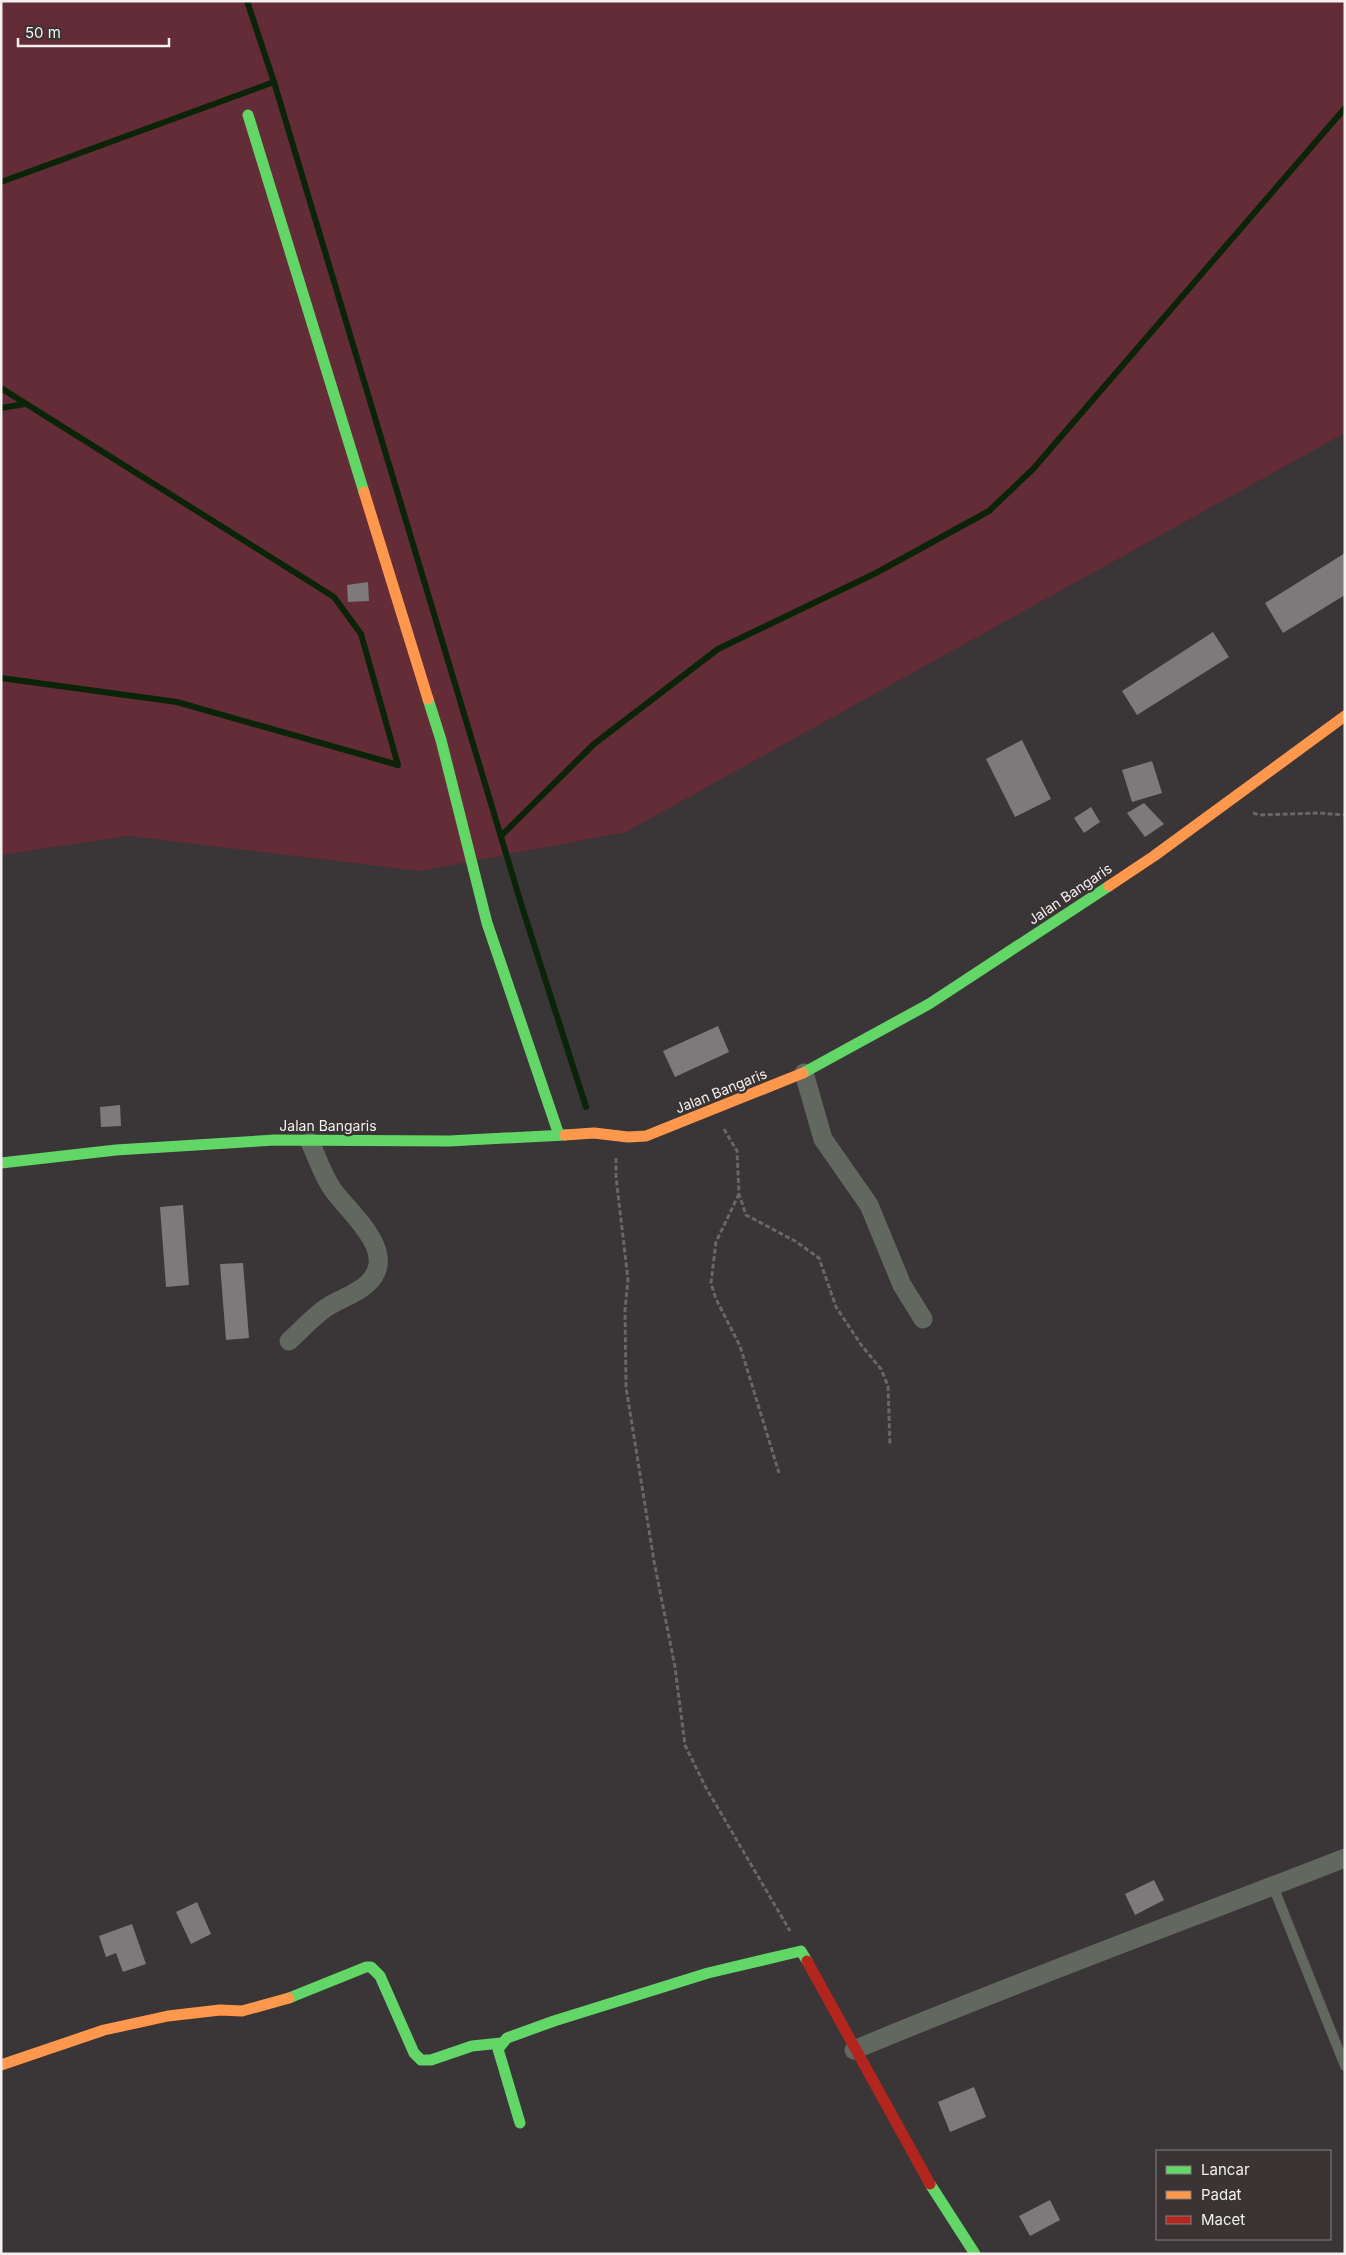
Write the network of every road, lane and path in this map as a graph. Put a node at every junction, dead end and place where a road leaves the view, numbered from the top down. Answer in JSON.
{"nodes":[{"id":1,"x":248,"y":115,"type":"dead end"},
{"id":2,"x":1345,"y":716,"type":"edge"},
{"id":3,"x":1228,"y":802,"type":"junction"},
{"id":4,"x":1345,"y":815,"type":"edge"},
{"id":5,"x":804,"y":1073,"type":"junction"},
{"id":6,"x":711,"y":1111,"type":"junction"},
{"id":7,"x":559,"y":1135,"type":"junction"},
{"id":8,"x":616,"y":1136,"type":"junction"},
{"id":9,"x":310,"y":1142,"type":"junction"},
{"id":10,"x":1,"y":1163,"type":"edge"},
{"id":11,"x":738,"y":1194,"type":"junction"},
{"id":12,"x":923,"y":1319,"type":"dead end"},
{"id":13,"x":289,"y":1341,"type":"dead end"},
{"id":14,"x":890,"y":1445,"type":"dead end"},
{"id":15,"x":779,"y":1473,"type":"dead end"},
{"id":16,"x":1345,"y":1858,"type":"edge"},
{"id":17,"x":1273,"y":1886,"type":"junction"},
{"id":18,"x":801,"y":1951,"type":"junction"},
{"id":19,"x":501,"y":2043,"type":"junction"},
{"id":20,"x":854,"y":2050,"type":"junction"},
{"id":21,"x":1,"y":2065,"type":"edge"},
{"id":22,"x":1345,"y":2066,"type":"edge"},
{"id":23,"x":520,"y":2123,"type":"dead end"},
{"id":24,"x":975,"y":2254,"type":"edge"}],
"edges":[{"from":1,"to":7,"type":"street"},
{"from":2,"to":3,"type":"street","name":"Jalan Bangaris"},
{"from":3,"to":4,"type":"path"},
{"from":3,"to":5,"type":"street","name":"Jalan Bangaris"},
{"from":5,"to":6,"type":"street","name":"Jalan Bangaris"},
{"from":5,"to":12,"type":"street"},
{"from":6,"to":8,"type":"street","name":"Jalan Bangaris"},
{"from":6,"to":11,"type":"path"},
{"from":7,"to":8,"type":"street","name":"Jalan Bangaris"},
{"from":7,"to":9,"type":"street","name":"Jalan Bangaris"},
{"from":8,"to":18,"type":"path"},
{"from":9,"to":10,"type":"street","name":"Jalan Bangaris"},
{"from":9,"to":13,"type":"street"},
{"from":11,"to":14,"type":"path"},
{"from":11,"to":15,"type":"path"},
{"from":16,"to":17,"type":"street"},
{"from":17,"to":20,"type":"street"},
{"from":17,"to":22,"type":"lane"},
{"from":18,"to":19,"type":"street"},
{"from":18,"to":20,"type":"street"},
{"from":19,"to":21,"type":"street"},
{"from":19,"to":23,"type":"street"},
{"from":20,"to":24,"type":"street"}]}
